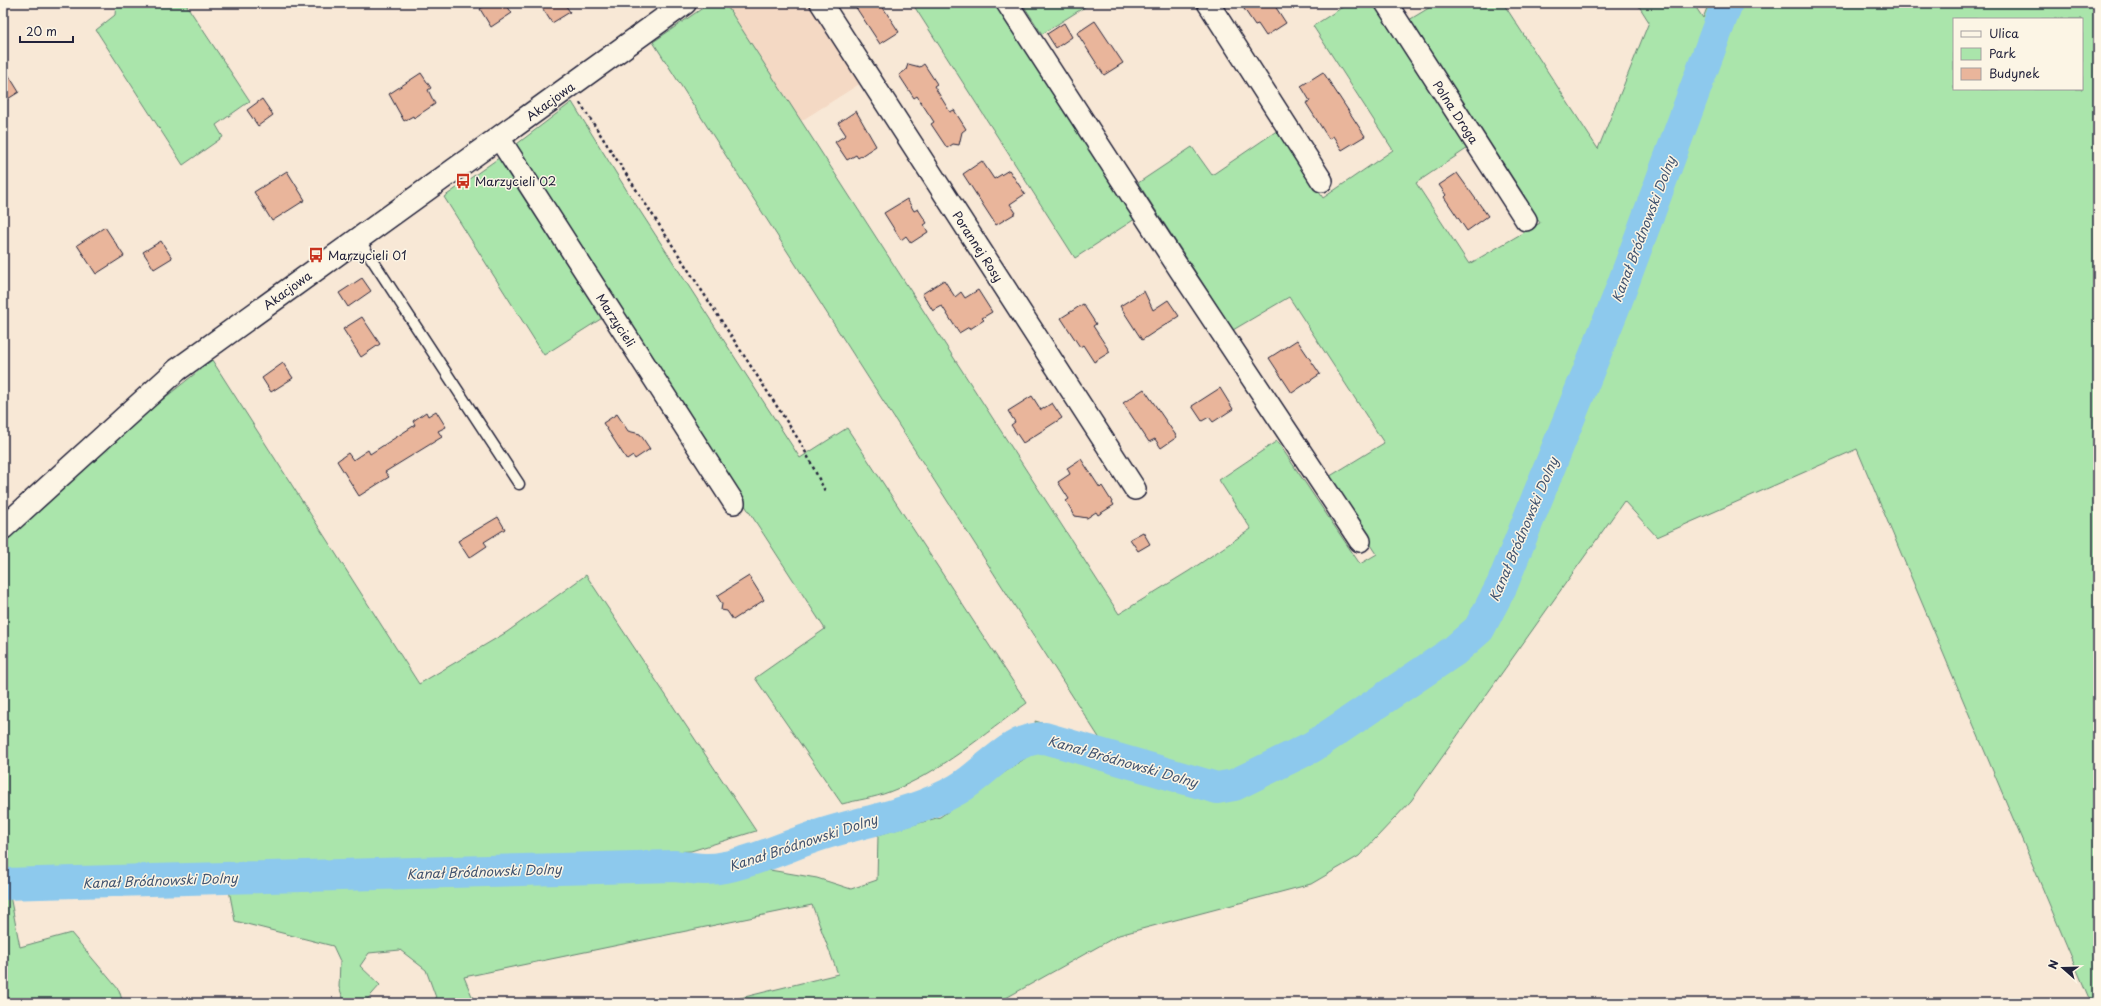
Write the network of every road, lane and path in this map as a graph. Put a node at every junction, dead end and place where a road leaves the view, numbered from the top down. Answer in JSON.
{"nodes":[{"id":1,"x":685,"y":3,"type":"edge"},
{"id":2,"x":821,"y":3,"type":"edge"},
{"id":3,"x":1007,"y":3,"type":"edge"},
{"id":4,"x":1208,"y":3,"type":"edge"},
{"id":5,"x":1386,"y":3,"type":"edge"},
{"id":6,"x":569,"y":87,"type":"junction"},
{"id":7,"x":499,"y":138,"type":"junction"},
{"id":8,"x":1322,"y":181,"type":"dead end"},
{"id":9,"x":1526,"y":220,"type":"dead end"},
{"id":10,"x":358,"y":238,"type":"junction"},
{"id":11,"x":519,"y":484,"type":"dead end"},
{"id":12,"x":1135,"y":489,"type":"dead end"},
{"id":13,"x":825,"y":491,"type":"dead end"},
{"id":14,"x":734,"y":503,"type":"dead end"},
{"id":15,"x":3,"y":528,"type":"edge"},
{"id":16,"x":1360,"y":541,"type":"dead end"}],
"edges":[{"from":1,"to":6,"type":"street","name":"Akacjowa"},
{"from":2,"to":12,"type":"street","name":"Porannej Rosy"},
{"from":3,"to":16,"type":"street"},
{"from":4,"to":8,"type":"street"},
{"from":5,"to":9,"type":"street","name":"Polna Droga"},
{"from":6,"to":7,"type":"street","name":"Akacjowa"},
{"from":6,"to":13,"type":"path"},
{"from":7,"to":10,"type":"street","name":"Akacjowa"},
{"from":7,"to":14,"type":"street","name":"Marzycieli"},
{"from":10,"to":11,"type":"lane"},
{"from":10,"to":15,"type":"street","name":"Akacjowa"}]}
